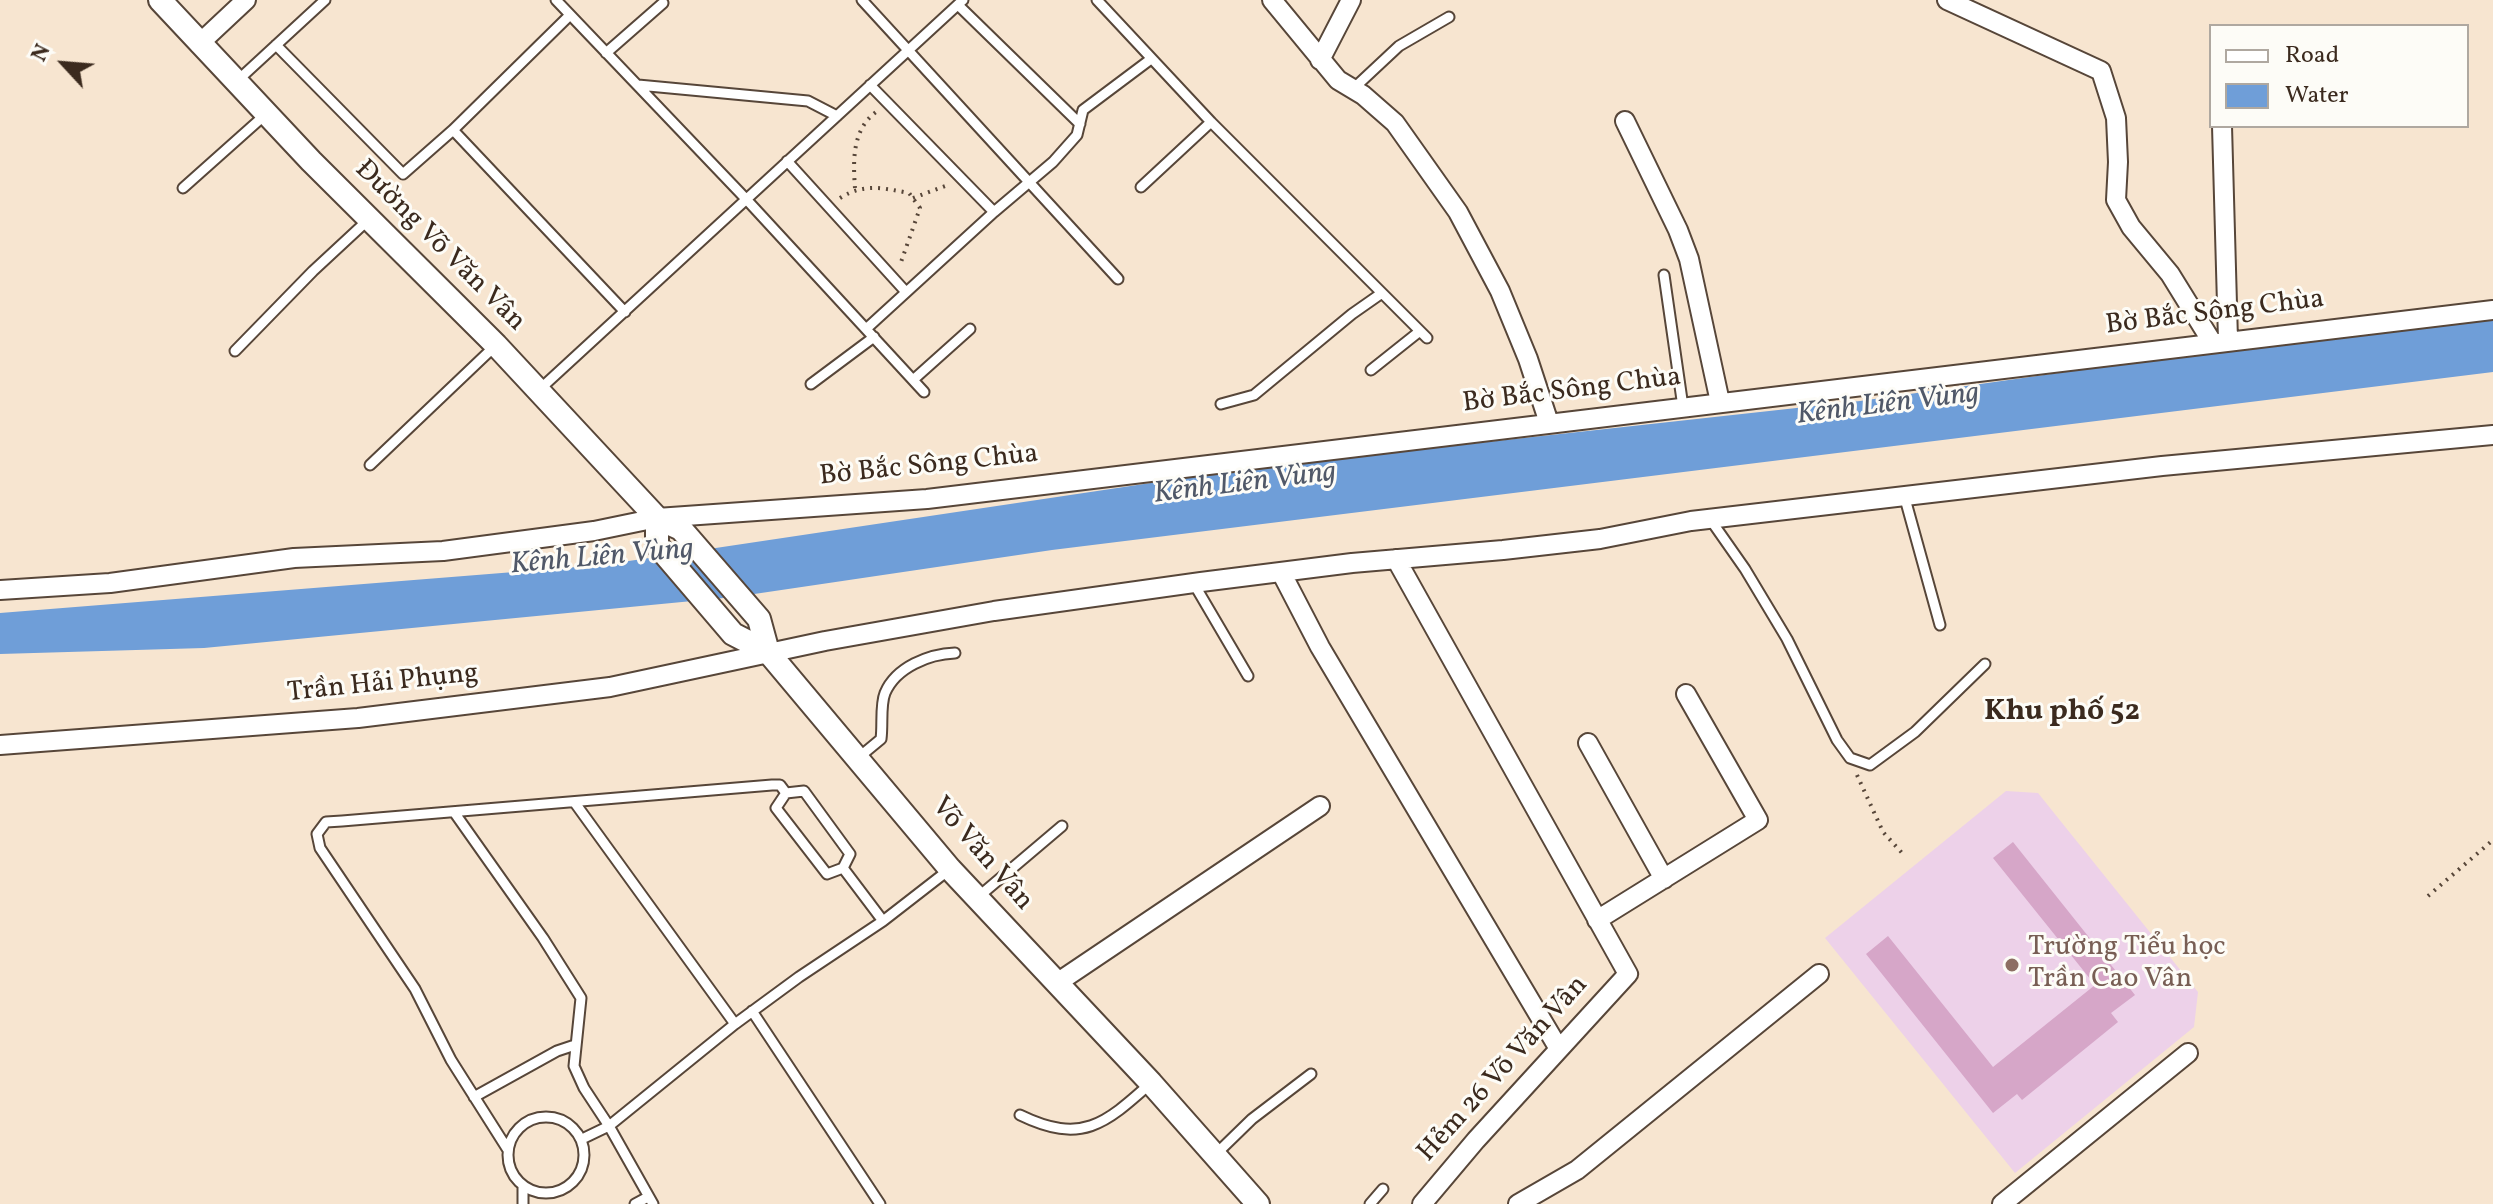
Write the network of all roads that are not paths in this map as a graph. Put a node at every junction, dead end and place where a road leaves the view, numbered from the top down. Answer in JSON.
{"nodes":[{"id":1,"x":160,"y":0,"type":"edge"},
{"id":2,"x":246,"y":0,"type":"edge"},
{"id":3,"x":325,"y":0,"type":"edge"},
{"id":4,"x":556,"y":0,"type":"edge"},
{"id":5,"x":862,"y":0,"type":"edge"},
{"id":6,"x":1097,"y":0,"type":"edge"},
{"id":7,"x":1272,"y":0,"type":"edge"},
{"id":8,"x":1351,"y":0,"type":"edge"},
{"id":9,"x":1947,"y":0,"type":"edge"},
{"id":10,"x":960,"y":2,"type":"edge"},
{"id":11,"x":663,"y":3,"type":"dead end"},
{"id":12,"x":570,"y":15,"type":"junction"},
{"id":13,"x":1449,"y":17,"type":"dead end"},
{"id":14,"x":199,"y":44,"type":"junction"},
{"id":15,"x":276,"y":45,"type":"junction"},
{"id":16,"x":907,"y":50,"type":"junction"},
{"id":17,"x":606,"y":53,"type":"junction"},
{"id":18,"x":1151,"y":59,"type":"junction"},
{"id":19,"x":1320,"y":60,"type":"junction"},
{"id":20,"x":235,"y":83,"type":"junction"},
{"id":21,"x":638,"y":85,"type":"junction"},
{"id":22,"x":870,"y":85,"type":"junction"},
{"id":23,"x":1353,"y":89,"type":"junction"},
{"id":24,"x":266,"y":114,"type":"junction"},
{"id":25,"x":837,"y":116,"type":"junction"},
{"id":26,"x":1625,"y":121,"type":"dead end"},
{"id":27,"x":1211,"y":122,"type":"junction"},
{"id":28,"x":1080,"y":124,"type":"junction"},
{"id":29,"x":2222,"y":128,"type":"edge"},
{"id":30,"x":453,"y":130,"type":"junction"},
{"id":31,"x":787,"y":161,"type":"junction"},
{"id":32,"x":1027,"y":183,"type":"junction"},
{"id":33,"x":1141,"y":187,"type":"dead end"},
{"id":34,"x":183,"y":188,"type":"dead end"},
{"id":35,"x":746,"y":199,"type":"junction"},
{"id":36,"x":994,"y":212,"type":"junction"},
{"id":37,"x":368,"y":220,"type":"junction"},
{"id":38,"x":1664,"y":275,"type":"dead end"},
{"id":39,"x":1118,"y":279,"type":"dead end"},
{"id":40,"x":906,"y":292,"type":"junction"},
{"id":41,"x":1382,"y":293,"type":"junction"},
{"id":42,"x":2493,"y":310,"type":"edge"},
{"id":43,"x":625,"y":312,"type":"junction"},
{"id":44,"x":866,"y":329,"type":"junction"},
{"id":45,"x":970,"y":329,"type":"dead end"},
{"id":46,"x":874,"y":337,"type":"junction"},
{"id":47,"x":2220,"y":341,"type":"junction"},
{"id":48,"x":496,"y":345,"type":"junction"},
{"id":49,"x":235,"y":351,"type":"dead end"},
{"id":50,"x":1371,"y":370,"type":"dead end"},
{"id":51,"x":913,"y":380,"type":"junction"},
{"id":52,"x":811,"y":384,"type":"dead end"},
{"id":53,"x":539,"y":390,"type":"junction"},
{"id":54,"x":924,"y":392,"type":"dead end"},
{"id":55,"x":1720,"y":402,"type":"junction"},
{"id":56,"x":1221,"y":404,"type":"dead end"},
{"id":57,"x":1683,"y":407,"type":"junction"},
{"id":58,"x":1549,"y":423,"type":"junction"},
{"id":59,"x":2493,"y":435,"type":"edge"},
{"id":60,"x":370,"y":465,"type":"dead end"},
{"id":61,"x":1904,"y":495,"type":"junction"},
{"id":62,"x":657,"y":518,"type":"junction"},
{"id":63,"x":1710,"y":519,"type":"junction"},
{"id":64,"x":681,"y":529,"type":"joint"},
{"id":65,"x":1396,"y":559,"type":"junction"},
{"id":66,"x":1281,"y":572,"type":"junction"},
{"id":67,"x":1194,"y":584,"type":"junction"},
{"id":68,"x":0,"y":590,"type":"edge"},
{"id":69,"x":1940,"y":625,"type":"dead end"},
{"id":70,"x":768,"y":652,"type":"junction"},
{"id":71,"x":955,"y":653,"type":"dead end"},
{"id":72,"x":1985,"y":664,"type":"dead end"},
{"id":73,"x":1248,"y":676,"type":"dead end"},
{"id":74,"x":1686,"y":694,"type":"dead end"},
{"id":75,"x":1588,"y":743,"type":"dead end"},
{"id":76,"x":0,"y":745,"type":"edge"},
{"id":77,"x":858,"y":758,"type":"junction"},
{"id":78,"x":786,"y":793,"type":"junction"},
{"id":79,"x":575,"y":803,"type":"junction"},
{"id":80,"x":1320,"y":806,"type":"dead end"},
{"id":81,"x":454,"y":812,"type":"junction"},
{"id":82,"x":1062,"y":826,"type":"dead end"},
{"id":83,"x":843,"y":868,"type":"junction"},
{"id":84,"x":950,"y":869,"type":"junction"},
{"id":85,"x":1664,"y":879,"type":"junction"},
{"id":86,"x":977,"y":898,"type":"junction"},
{"id":87,"x":1597,"y":920,"type":"junction"},
{"id":88,"x":883,"y":921,"type":"junction"},
{"id":89,"x":1819,"y":974,"type":"dead end"},
{"id":90,"x":1057,"y":983,"type":"junction"},
{"id":91,"x":752,"y":1011,"type":"junction"},
{"id":92,"x":735,"y":1024,"type":"junction"},
{"id":93,"x":575,"y":1045,"type":"junction"},
{"id":94,"x":1559,"y":1049,"type":"junction"},
{"id":95,"x":2188,"y":1053,"type":"dead end"},
{"id":96,"x":1311,"y":1074,"type":"dead end"},
{"id":97,"x":1151,"y":1083,"type":"junction"},
{"id":98,"x":474,"y":1097,"type":"junction"},
{"id":99,"x":1020,"y":1115,"type":"dead end"},
{"id":100,"x":609,"y":1126,"type":"junction"},
{"id":101,"x":582,"y":1139,"type":"junction"},
{"id":102,"x":508,"y":1150,"type":"junction"},
{"id":103,"x":1215,"y":1155,"type":"junction"},
{"id":104,"x":523,"y":1186,"type":"junction"},
{"id":105,"x":1383,"y":1189,"type":"dead end"},
{"id":106,"x":650,"y":1200,"type":"edge"},
{"id":107,"x":523,"y":1204,"type":"edge"},
{"id":108,"x":635,"y":1204,"type":"edge"},
{"id":109,"x":880,"y":1204,"type":"edge"},
{"id":110,"x":1258,"y":1204,"type":"edge"},
{"id":111,"x":1370,"y":1204,"type":"edge"},
{"id":112,"x":1422,"y":1204,"type":"edge"},
{"id":113,"x":1518,"y":1204,"type":"edge"},
{"id":114,"x":2002,"y":1204,"type":"edge"}],
"edges":[{"from":1,"to":14,"type":"street","name":"Đường Võ Văn Vân"},
{"from":2,"to":14,"type":"street"},
{"from":3,"to":15,"type":"lane"},
{"from":4,"to":12,"type":"lane"},
{"from":5,"to":16,"type":"lane"},
{"from":6,"to":18,"type":"lane"},
{"from":7,"to":19,"type":"street"},
{"from":8,"to":19,"type":"street"},
{"from":9,"to":47,"type":"street"},
{"from":10,"to":16,"type":"lane"},
{"from":10,"to":28,"type":"lane"},
{"from":11,"to":17,"type":"lane"},
{"from":12,"to":17,"type":"lane"},
{"from":12,"to":30,"type":"lane"},
{"from":13,"to":23,"type":"lane"},
{"from":14,"to":20,"type":"street","name":"Đường Võ Văn Vân"},
{"from":15,"to":20,"type":"lane"},
{"from":15,"to":30,"type":"lane"},
{"from":16,"to":22,"type":"lane"},
{"from":16,"to":32,"type":"lane"},
{"from":17,"to":21,"type":"lane"},
{"from":18,"to":27,"type":"lane"},
{"from":18,"to":28,"type":"lane"},
{"from":19,"to":23,"type":"street"},
{"from":20,"to":24,"type":"street","name":"Đường Võ Văn Vân"},
{"from":21,"to":25,"type":"lane"},
{"from":21,"to":35,"type":"lane"},
{"from":22,"to":25,"type":"lane"},
{"from":22,"to":36,"type":"lane"},
{"from":23,"to":58,"type":"street"},
{"from":24,"to":34,"type":"lane"},
{"from":24,"to":37,"type":"street","name":"Đường Võ Văn Vân"},
{"from":25,"to":31,"type":"lane"},
{"from":26,"to":55,"type":"street"},
{"from":27,"to":33,"type":"lane"},
{"from":27,"to":41,"type":"lane"},
{"from":28,"to":32,"type":"lane"},
{"from":29,"to":47,"type":"street"},
{"from":30,"to":43,"type":"lane"},
{"from":31,"to":35,"type":"lane"},
{"from":31,"to":40,"type":"lane"},
{"from":32,"to":36,"type":"lane"},
{"from":32,"to":39,"type":"lane"},
{"from":35,"to":43,"type":"lane"},
{"from":35,"to":44,"type":"lane"},
{"from":36,"to":40,"type":"lane"},
{"from":37,"to":48,"type":"street","name":"Đường Võ Văn Vân"},
{"from":37,"to":49,"type":"lane"},
{"from":38,"to":57,"type":"lane"},
{"from":40,"to":44,"type":"lane"},
{"from":41,"to":50,"type":"lane"},
{"from":41,"to":56,"type":"lane"},
{"from":42,"to":47,"type":"street","name":"Bờ Bắc Sông Chùa"},
{"from":43,"to":53,"type":"lane"},
{"from":44,"to":46,"type":"lane"},
{"from":45,"to":51,"type":"lane"},
{"from":46,"to":51,"type":"lane"},
{"from":46,"to":52,"type":"lane"},
{"from":47,"to":55,"type":"street","name":"Bờ Bắc Sông Chùa"},
{"from":48,"to":53,"type":"street","name":"Đường Võ Văn Vân"},
{"from":48,"to":60,"type":"lane"},
{"from":51,"to":54,"type":"lane"},
{"from":53,"to":62,"type":"street","name":"Đường Võ Văn Vân"},
{"from":55,"to":57,"type":"street","name":"Bờ Bắc Sông Chùa"},
{"from":57,"to":58,"type":"street","name":"Bờ Bắc Sông Chùa"},
{"from":58,"to":62,"type":"street","name":"Bờ Bắc Sông Chùa"},
{"from":59,"to":61,"type":"street","name":"Trần Hải Phụng"},
{"from":61,"to":63,"type":"street","name":"Trần Hải Phụng"},
{"from":61,"to":69,"type":"lane"},
{"from":62,"to":64,"type":"street","name":"Đường Võ Văn Vân"},
{"from":62,"to":68,"type":"street","name":"Bờ Bắc Sông Chùa"},
{"from":62,"to":70,"type":"street"},
{"from":63,"to":65,"type":"street","name":"Trần Hải Phụng"},
{"from":63,"to":72,"type":"lane"},
{"from":64,"to":70,"type":"street","name":"Võ Văn Vân"},
{"from":65,"to":66,"type":"street","name":"Trần Hải Phụng"},
{"from":65,"to":87,"type":"street"},
{"from":66,"to":67,"type":"street","name":"Trần Hải Phụng"},
{"from":66,"to":94,"type":"street"},
{"from":67,"to":70,"type":"street","name":"Trần Hải Phụng"},
{"from":67,"to":73,"type":"lane"},
{"from":70,"to":76,"type":"street","name":"Trần Hải Phụng"},
{"from":70,"to":77,"type":"street","name":"Võ Văn Vân"},
{"from":71,"to":77,"type":"lane"},
{"from":74,"to":85,"type":"street"},
{"from":75,"to":85,"type":"street"},
{"from":77,"to":84,"type":"street","name":"Võ Văn Vân"},
{"from":78,"to":79,"type":"lane"},
{"from":78,"to":83,"type":"lane"},
{"from":78,"to":83,"type":"lane"},
{"from":79,"to":81,"type":"lane"},
{"from":79,"to":92,"type":"lane"},
{"from":80,"to":90,"type":"street"},
{"from":81,"to":93,"type":"lane"},
{"from":81,"to":98,"type":"lane"},
{"from":82,"to":86,"type":"lane"},
{"from":83,"to":88,"type":"lane"},
{"from":84,"to":86,"type":"street","name":"Võ Văn Vân"},
{"from":84,"to":88,"type":"lane"},
{"from":85,"to":87,"type":"street"},
{"from":86,"to":90,"type":"street","name":"Võ Văn Vân"},
{"from":87,"to":94,"type":"street","name":"Hẻm 26 Võ Văn Vân"},
{"from":88,"to":91,"type":"lane"},
{"from":89,"to":113,"type":"street"},
{"from":90,"to":97,"type":"street","name":"Võ Văn Vân"},
{"from":91,"to":92,"type":"lane"},
{"from":91,"to":109,"type":"lane"},
{"from":92,"to":100,"type":"lane"},
{"from":93,"to":98,"type":"lane"},
{"from":93,"to":100,"type":"lane"},
{"from":94,"to":112,"type":"street","name":"Hẻm 26 Võ Văn Vân"},
{"from":95,"to":114,"type":"street"},
{"from":96,"to":103,"type":"lane"},
{"from":97,"to":99,"type":"lane"},
{"from":97,"to":103,"type":"street","name":"Võ Văn Vân"},
{"from":98,"to":102,"type":"lane"},
{"from":100,"to":101,"type":"lane"},
{"from":100,"to":106,"type":"lane"},
{"from":101,"to":102,"type":"lane"},
{"from":101,"to":104,"type":"lane"},
{"from":102,"to":104,"type":"lane"},
{"from":103,"to":110,"type":"street","name":"Võ Văn Vân"},
{"from":104,"to":107,"type":"lane"},
{"from":105,"to":111,"type":"lane"},
{"from":106,"to":108,"type":"lane"}]}
